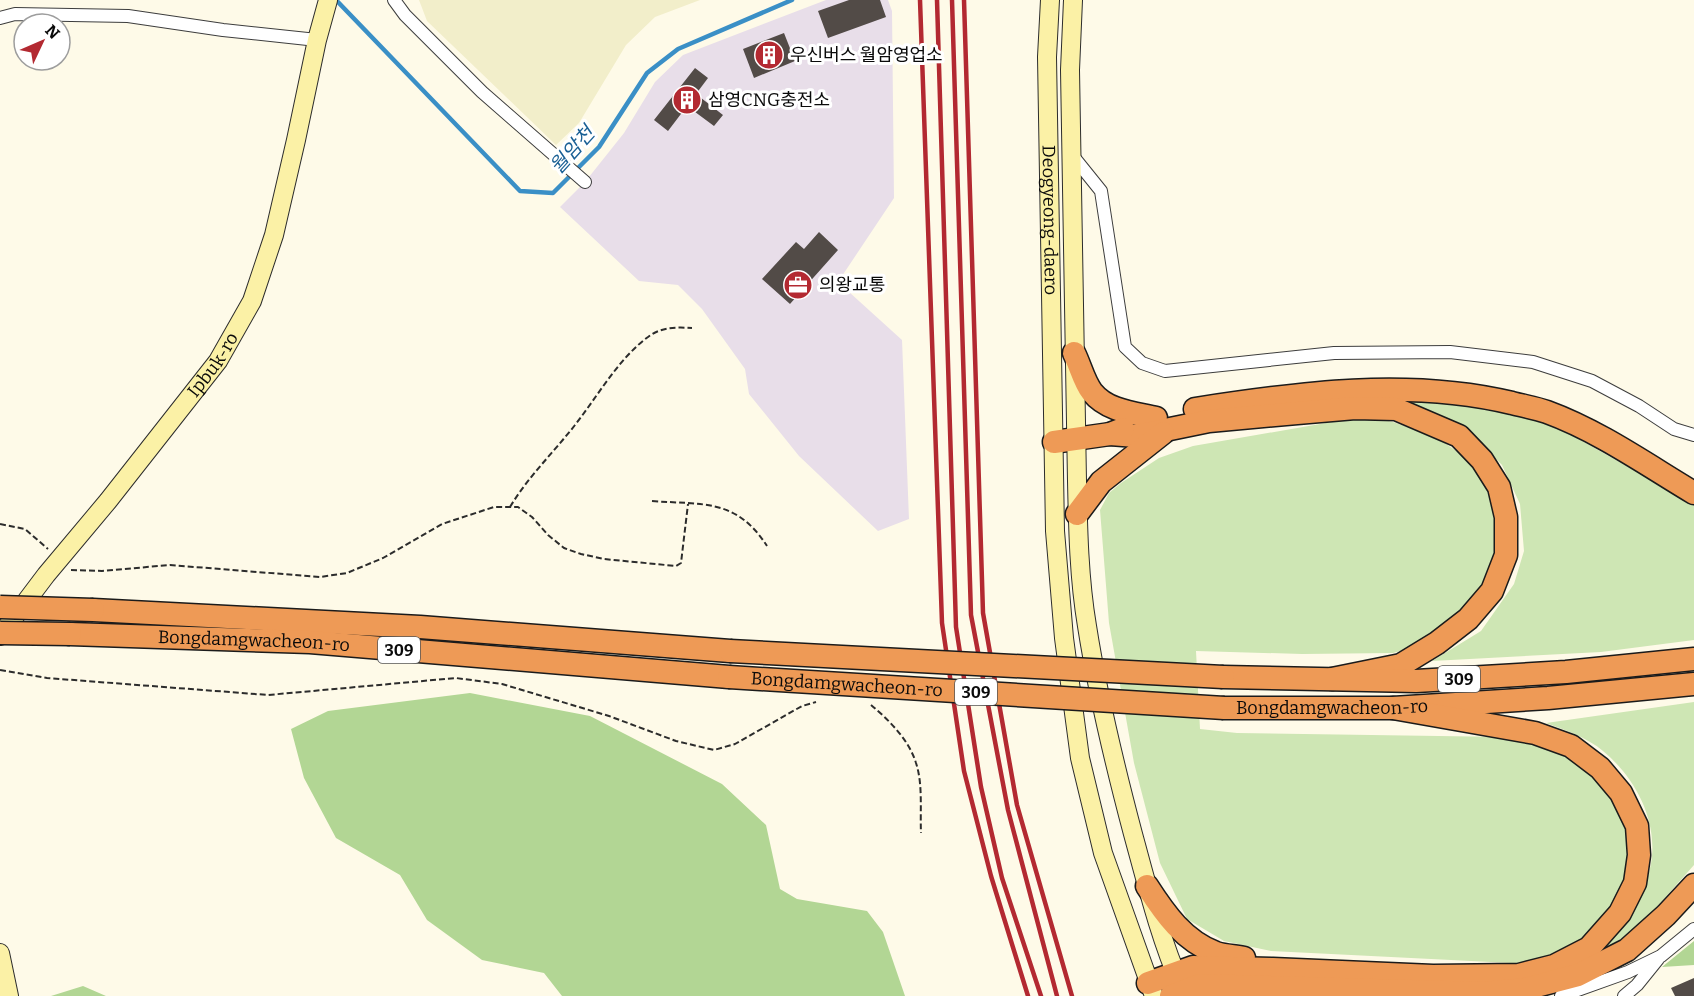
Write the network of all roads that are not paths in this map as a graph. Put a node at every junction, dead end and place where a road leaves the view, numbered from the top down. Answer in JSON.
{"nodes":[{"id":1,"x":328,"y":0,"type":"edge"},
{"id":2,"x":394,"y":0,"type":"edge"},
{"id":3,"x":1050,"y":0,"type":"edge"},
{"id":4,"x":1073,"y":0,"type":"edge"},
{"id":5,"x":0,"y":18,"type":"edge"},
{"id":6,"x":316,"y":40,"type":"junction"},
{"id":7,"x":1071,"y":154,"type":"junction"},
{"id":8,"x":585,"y":182,"type":"dead end"},
{"id":9,"x":1074,"y":353,"type":"junction"},
{"id":10,"x":1162,"y":424,"type":"junction"},
{"id":11,"x":1694,"y":435,"type":"edge"},
{"id":12,"x":1065,"y":441,"type":"junction"},
{"id":13,"x":1694,"y":493,"type":"edge"},
{"id":14,"x":1077,"y":514,"type":"junction"},
{"id":15,"x":0,"y":608,"type":"edge"},
{"id":16,"x":0,"y":634,"type":"edge"},
{"id":17,"x":1694,"y":659,"type":"edge"},
{"id":18,"x":1332,"y":679,"type":"junction"},
{"id":19,"x":1694,"y":684,"type":"edge"},
{"id":20,"x":1393,"y":708,"type":"junction"},
{"id":21,"x":1694,"y":885,"type":"edge"},
{"id":22,"x":1147,"y":886,"type":"junction"},
{"id":23,"x":1694,"y":929,"type":"edge"},
{"id":24,"x":0,"y":953,"type":"edge"},
{"id":25,"x":1661,"y":956,"type":"junction"},
{"id":26,"x":1273,"y":969,"type":"junction"},
{"id":27,"x":1300,"y":988,"type":"junction"},
{"id":28,"x":1151,"y":989,"type":"edge"},
{"id":29,"x":1178,"y":989,"type":"edge"},
{"id":30,"x":9,"y":996,"type":"edge"},
{"id":31,"x":1273,"y":996,"type":"edge"},
{"id":32,"x":1561,"y":996,"type":"edge"},
{"id":33,"x":1624,"y":996,"type":"edge"}],
"edges":[{"from":1,"to":6,"type":"street","name":"Ipbuk-ro"},
{"from":2,"to":8,"type":"street"},
{"from":3,"to":12,"type":"street","name":"Deogyeong-daero"},
{"from":4,"to":7,"type":"street","name":"Deogyeong-daero"},
{"from":5,"to":6,"type":"street"},
{"from":6,"to":16,"type":"street","name":"Ipbuk-ro"},
{"from":7,"to":9,"type":"street","name":"Deogyeong-daero"},
{"from":7,"to":11,"type":"street"},
{"from":9,"to":10,"type":"highway"},
{"from":9,"to":12,"type":"street","name":"Deogyeong-daero"},
{"from":10,"to":12,"type":"highway"},
{"from":10,"to":13,"type":"highway"},
{"from":10,"to":14,"type":"highway"},
{"from":10,"to":18,"type":"highway"},
{"from":12,"to":14,"type":"street"},
{"from":12,"to":28,"type":"street"},
{"from":14,"to":22,"type":"street"},
{"from":15,"to":18,"type":"highway","name":"Bongdamgwacheon-ro","number":"309","bridge":true},
{"from":16,"to":20,"type":"highway","name":"Bongdamgwacheon-ro","number":"309","bridge":true},
{"from":17,"to":18,"type":"highway","name":"Bongdamgwacheon-ro","number":"309"},
{"from":19,"to":20,"type":"highway","name":"Bongdamgwacheon-ro","number":"309"},
{"from":20,"to":26,"type":"highway"},
{"from":21,"to":27,"type":"highway"},
{"from":22,"to":26,"type":"highway"},
{"from":22,"to":29,"type":"street"},
{"from":23,"to":25,"type":"street"},
{"from":24,"to":30,"type":"street"},
{"from":25,"to":32,"type":"street"},
{"from":25,"to":33,"type":"street"},
{"from":26,"to":29,"type":"highway"},
{"from":27,"to":29,"type":"highway"},
{"from":27,"to":31,"type":"highway"},
{"from":28,"to":29,"type":"highway"}]}
